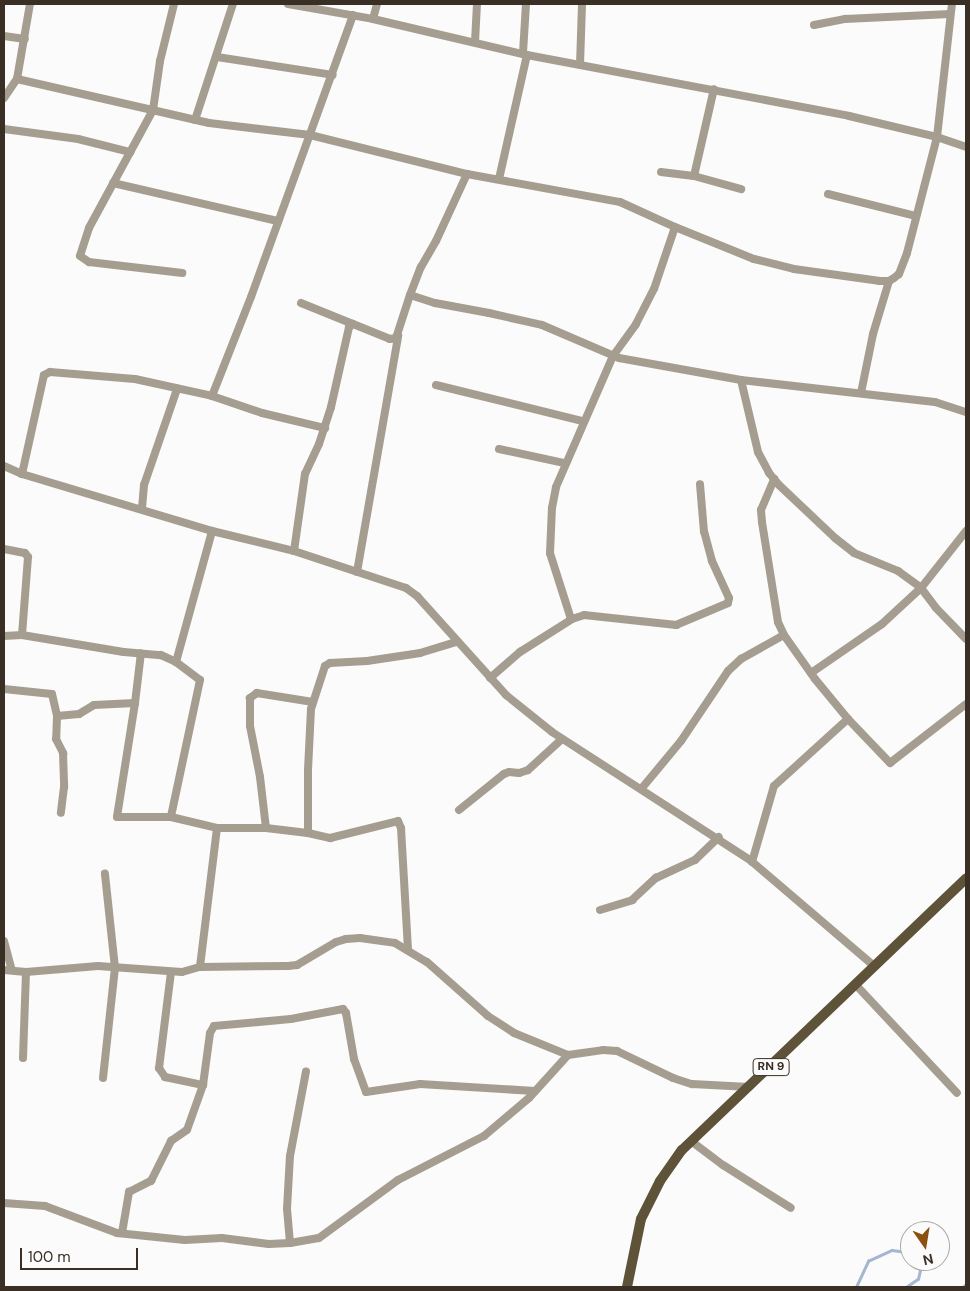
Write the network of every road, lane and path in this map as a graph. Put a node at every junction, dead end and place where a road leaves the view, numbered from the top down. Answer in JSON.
{"nodes":[{"id":1,"x":30,"y":4,"type":"edge"},
{"id":2,"x":174,"y":4,"type":"edge"},
{"id":3,"x":233,"y":4,"type":"edge"},
{"id":4,"x":288,"y":4,"type":"edge"},
{"id":5,"x":377,"y":4,"type":"edge"},
{"id":6,"x":477,"y":4,"type":"edge"},
{"id":7,"x":526,"y":4,"type":"edge"},
{"id":8,"x":582,"y":4,"type":"edge"},
{"id":9,"x":952,"y":4,"type":"edge"},
{"id":10,"x":950,"y":14,"type":"junction"},
{"id":11,"x":353,"y":15,"type":"junction"},
{"id":12,"x":373,"y":19,"type":"junction"},
{"id":13,"x":814,"y":25,"type":"dead end"},
{"id":14,"x":4,"y":36,"type":"edge"},
{"id":15,"x":25,"y":39,"type":"junction"},
{"id":16,"x":475,"y":42,"type":"junction"},
{"id":17,"x":525,"y":54,"type":"junction"},
{"id":18,"x":217,"y":57,"type":"junction"},
{"id":19,"x":580,"y":65,"type":"junction"},
{"id":20,"x":333,"y":75,"type":"junction"},
{"id":21,"x":18,"y":79,"type":"junction"},
{"id":22,"x":714,"y":90,"type":"junction"},
{"id":23,"x":4,"y":98,"type":"edge"},
{"id":24,"x":152,"y":110,"type":"junction"},
{"id":25,"x":195,"y":120,"type":"junction"},
{"id":26,"x":4,"y":129,"type":"edge"},
{"id":27,"x":310,"y":134,"type":"junction"},
{"id":28,"x":937,"y":137,"type":"junction"},
{"id":29,"x":966,"y":147,"type":"edge"},
{"id":30,"x":130,"y":152,"type":"junction"},
{"id":31,"x":661,"y":172,"type":"dead end"},
{"id":32,"x":467,"y":174,"type":"junction"},
{"id":33,"x":694,"y":176,"type":"junction"},
{"id":34,"x":499,"y":179,"type":"junction"},
{"id":35,"x":113,"y":183,"type":"junction"},
{"id":36,"x":741,"y":189,"type":"dead end"},
{"id":37,"x":828,"y":194,"type":"dead end"},
{"id":38,"x":916,"y":216,"type":"junction"},
{"id":39,"x":278,"y":221,"type":"junction"},
{"id":40,"x":675,"y":227,"type":"junction"},
{"id":41,"x":182,"y":273,"type":"dead end"},
{"id":42,"x":889,"y":281,"type":"junction"},
{"id":43,"x":410,"y":295,"type":"junction"},
{"id":44,"x":301,"y":303,"type":"dead end"},
{"id":45,"x":353,"y":324,"type":"junction"},
{"id":46,"x":398,"y":336,"type":"junction"},
{"id":47,"x":613,"y":356,"type":"junction"},
{"id":48,"x":741,"y":380,"type":"junction"},
{"id":49,"x":436,"y":385,"type":"dead end"},
{"id":50,"x":177,"y":390,"type":"junction"},
{"id":51,"x":861,"y":393,"type":"junction"},
{"id":52,"x":212,"y":396,"type":"junction"},
{"id":53,"x":966,"y":412,"type":"edge"},
{"id":54,"x":583,"y":421,"type":"junction"},
{"id":55,"x":325,"y":428,"type":"junction"},
{"id":56,"x":499,"y":449,"type":"dead end"},
{"id":57,"x":564,"y":463,"type":"junction"},
{"id":58,"x":4,"y":466,"type":"edge"},
{"id":59,"x":22,"y":474,"type":"junction"},
{"id":60,"x":774,"y":479,"type":"junction"},
{"id":61,"x":700,"y":484,"type":"dead end"},
{"id":62,"x":142,"y":508,"type":"junction"},
{"id":63,"x":212,"y":531,"type":"junction"},
{"id":64,"x":966,"y":531,"type":"edge"},
{"id":65,"x":4,"y":549,"type":"edge"},
{"id":66,"x":294,"y":551,"type":"junction"},
{"id":67,"x":357,"y":572,"type":"junction"},
{"id":68,"x":921,"y":588,"type":"junction"},
{"id":69,"x":571,"y":619,"type":"junction"},
{"id":70,"x":22,"y":635,"type":"junction"},
{"id":71,"x":784,"y":635,"type":"junction"},
{"id":72,"x":4,"y":636,"type":"edge"},
{"id":73,"x":966,"y":639,"type":"edge"},
{"id":74,"x":456,"y":642,"type":"junction"},
{"id":75,"x":141,"y":653,"type":"junction"},
{"id":76,"x":176,"y":662,"type":"junction"},
{"id":77,"x":811,"y":673,"type":"junction"},
{"id":78,"x":490,"y":678,"type":"junction"},
{"id":79,"x":4,"y":689,"type":"edge"},
{"id":80,"x":313,"y":702,"type":"junction"},
{"id":81,"x":135,"y":703,"type":"junction"},
{"id":82,"x":966,"y":704,"type":"edge"},
{"id":83,"x":57,"y":716,"type":"junction"},
{"id":84,"x":848,"y":719,"type":"junction"},
{"id":85,"x":562,"y":738,"type":"junction"},
{"id":86,"x":642,"y":788,"type":"junction"},
{"id":87,"x":459,"y":810,"type":"dead end"},
{"id":88,"x":61,"y":813,"type":"dead end"},
{"id":89,"x":171,"y":817,"type":"junction"},
{"id":90,"x":217,"y":828,"type":"junction"},
{"id":91,"x":266,"y":828,"type":"junction"},
{"id":92,"x":308,"y":833,"type":"junction"},
{"id":93,"x":719,"y":838,"type":"junction"},
{"id":94,"x":752,"y":862,"type":"junction"},
{"id":95,"x":105,"y":874,"type":"dead end"},
{"id":96,"x":966,"y":879,"type":"edge"},
{"id":97,"x":600,"y":910,"type":"dead end"},
{"id":98,"x":4,"y":941,"type":"edge"},
{"id":99,"x":408,"y":949,"type":"junction"},
{"id":100,"x":874,"y":966,"type":"junction"},
{"id":101,"x":200,"y":967,"type":"junction"},
{"id":102,"x":115,"y":968,"type":"junction"},
{"id":103,"x":8,"y":970,"type":"edge"},
{"id":104,"x":26,"y":972,"type":"junction"},
{"id":105,"x":171,"y":972,"type":"junction"},
{"id":106,"x":855,"y":984,"type":"junction"},
{"id":107,"x":568,"y":1055,"type":"junction"},
{"id":108,"x":23,"y":1058,"type":"dead end"},
{"id":109,"x":306,"y":1071,"type":"dead end"},
{"id":110,"x":103,"y":1078,"type":"dead end"},
{"id":111,"x":203,"y":1085,"type":"junction"},
{"id":112,"x":749,"y":1086,"type":"junction"},
{"id":113,"x":535,"y":1091,"type":"junction"},
{"id":114,"x":957,"y":1092,"type":"dead end"},
{"id":115,"x":691,"y":1141,"type":"junction"},
{"id":116,"x":4,"y":1203,"type":"edge"},
{"id":117,"x":791,"y":1208,"type":"dead end"},
{"id":118,"x":122,"y":1234,"type":"junction"},
{"id":119,"x":290,"y":1243,"type":"junction"},
{"id":120,"x":626,"y":1287,"type":"edge"}],
"edges":[{"from":1,"to":15,"type":"street"},
{"from":2,"to":24,"type":"street"},
{"from":3,"to":18,"type":"street"},
{"from":4,"to":11,"type":"street"},
{"from":5,"to":12,"type":"street"},
{"from":6,"to":16,"type":"street"},
{"from":7,"to":17,"type":"street"},
{"from":8,"to":19,"type":"street"},
{"from":9,"to":10,"type":"street"},
{"from":10,"to":13,"type":"street"},
{"from":10,"to":28,"type":"street"},
{"from":11,"to":12,"type":"street"},
{"from":11,"to":20,"type":"street"},
{"from":12,"to":16,"type":"street"},
{"from":14,"to":15,"type":"street"},
{"from":15,"to":21,"type":"street"},
{"from":16,"to":17,"type":"street"},
{"from":17,"to":19,"type":"street"},
{"from":17,"to":34,"type":"street"},
{"from":18,"to":20,"type":"street"},
{"from":18,"to":25,"type":"street"},
{"from":19,"to":22,"type":"street"},
{"from":20,"to":27,"type":"street"},
{"from":21,"to":23,"type":"street"},
{"from":21,"to":24,"type":"street"},
{"from":22,"to":28,"type":"street"},
{"from":22,"to":33,"type":"street"},
{"from":24,"to":25,"type":"street"},
{"from":24,"to":30,"type":"street"},
{"from":25,"to":27,"type":"street"},
{"from":26,"to":30,"type":"street"},
{"from":27,"to":32,"type":"street"},
{"from":27,"to":39,"type":"street"},
{"from":28,"to":29,"type":"street"},
{"from":28,"to":38,"type":"street"},
{"from":30,"to":35,"type":"street"},
{"from":31,"to":33,"type":"street"},
{"from":32,"to":34,"type":"street"},
{"from":32,"to":43,"type":"street"},
{"from":33,"to":36,"type":"street"},
{"from":34,"to":40,"type":"street"},
{"from":35,"to":39,"type":"street"},
{"from":35,"to":41,"type":"street"},
{"from":37,"to":38,"type":"street"},
{"from":38,"to":42,"type":"street"},
{"from":39,"to":52,"type":"street"},
{"from":40,"to":42,"type":"street"},
{"from":40,"to":47,"type":"street"},
{"from":42,"to":51,"type":"street"},
{"from":43,"to":46,"type":"street"},
{"from":43,"to":47,"type":"street"},
{"from":44,"to":45,"type":"street"},
{"from":45,"to":46,"type":"street"},
{"from":45,"to":55,"type":"street"},
{"from":46,"to":67,"type":"street"},
{"from":47,"to":48,"type":"street"},
{"from":47,"to":54,"type":"street"},
{"from":48,"to":51,"type":"street"},
{"from":48,"to":60,"type":"street"},
{"from":49,"to":54,"type":"street"},
{"from":50,"to":52,"type":"street"},
{"from":50,"to":59,"type":"street"},
{"from":50,"to":62,"type":"street"},
{"from":51,"to":53,"type":"street"},
{"from":52,"to":55,"type":"street"},
{"from":54,"to":57,"type":"street"},
{"from":55,"to":66,"type":"street"},
{"from":56,"to":57,"type":"street"},
{"from":57,"to":69,"type":"street"},
{"from":58,"to":59,"type":"street"},
{"from":59,"to":62,"type":"street"},
{"from":60,"to":68,"type":"street"},
{"from":60,"to":71,"type":"street"},
{"from":61,"to":69,"type":"street"},
{"from":62,"to":63,"type":"street"},
{"from":63,"to":66,"type":"street"},
{"from":63,"to":76,"type":"street"},
{"from":64,"to":68,"type":"street"},
{"from":65,"to":70,"type":"street"},
{"from":66,"to":67,"type":"street"},
{"from":67,"to":74,"type":"street"},
{"from":68,"to":73,"type":"street"},
{"from":68,"to":77,"type":"street"},
{"from":69,"to":78,"type":"street"},
{"from":70,"to":72,"type":"street"},
{"from":70,"to":75,"type":"street"},
{"from":71,"to":77,"type":"street"},
{"from":71,"to":86,"type":"street"},
{"from":74,"to":78,"type":"street"},
{"from":74,"to":80,"type":"street"},
{"from":75,"to":76,"type":"street"},
{"from":75,"to":81,"type":"street"},
{"from":76,"to":89,"type":"street"},
{"from":77,"to":84,"type":"street"},
{"from":78,"to":85,"type":"street"},
{"from":79,"to":83,"type":"street"},
{"from":80,"to":91,"type":"street"},
{"from":80,"to":92,"type":"street"},
{"from":81,"to":83,"type":"street"},
{"from":81,"to":89,"type":"street"},
{"from":82,"to":84,"type":"street"},
{"from":83,"to":88,"type":"street"},
{"from":84,"to":94,"type":"street"},
{"from":85,"to":86,"type":"street"},
{"from":85,"to":87,"type":"street"},
{"from":86,"to":93,"type":"street"},
{"from":89,"to":90,"type":"street"},
{"from":90,"to":91,"type":"street"},
{"from":90,"to":101,"type":"street"},
{"from":91,"to":92,"type":"street"},
{"from":92,"to":99,"type":"street"},
{"from":93,"to":94,"type":"street"},
{"from":93,"to":97,"type":"street"},
{"from":94,"to":100,"type":"street"},
{"from":95,"to":102,"type":"street"},
{"from":96,"to":100,"type":"main road","number":"RN 9"},
{"from":98,"to":103,"type":"street"},
{"from":99,"to":101,"type":"street"},
{"from":99,"to":107,"type":"street"},
{"from":100,"to":106,"type":"main road","number":"RN 9"},
{"from":101,"to":105,"type":"street"},
{"from":102,"to":104,"type":"street"},
{"from":102,"to":105,"type":"street"},
{"from":102,"to":110,"type":"street"},
{"from":103,"to":104,"type":"street"},
{"from":104,"to":108,"type":"street"},
{"from":105,"to":111,"type":"street"},
{"from":106,"to":112,"type":"main road","number":"RN 9"},
{"from":106,"to":114,"type":"street"},
{"from":107,"to":112,"type":"street"},
{"from":107,"to":113,"type":"street"},
{"from":109,"to":119,"type":"street"},
{"from":111,"to":113,"type":"street"},
{"from":111,"to":118,"type":"street"},
{"from":112,"to":115,"type":"main road","number":"RN 9"},
{"from":113,"to":119,"type":"street"},
{"from":115,"to":117,"type":"street"},
{"from":115,"to":120,"type":"main road","number":"RN 9"},
{"from":116,"to":118,"type":"street"},
{"from":118,"to":119,"type":"street"}]}
